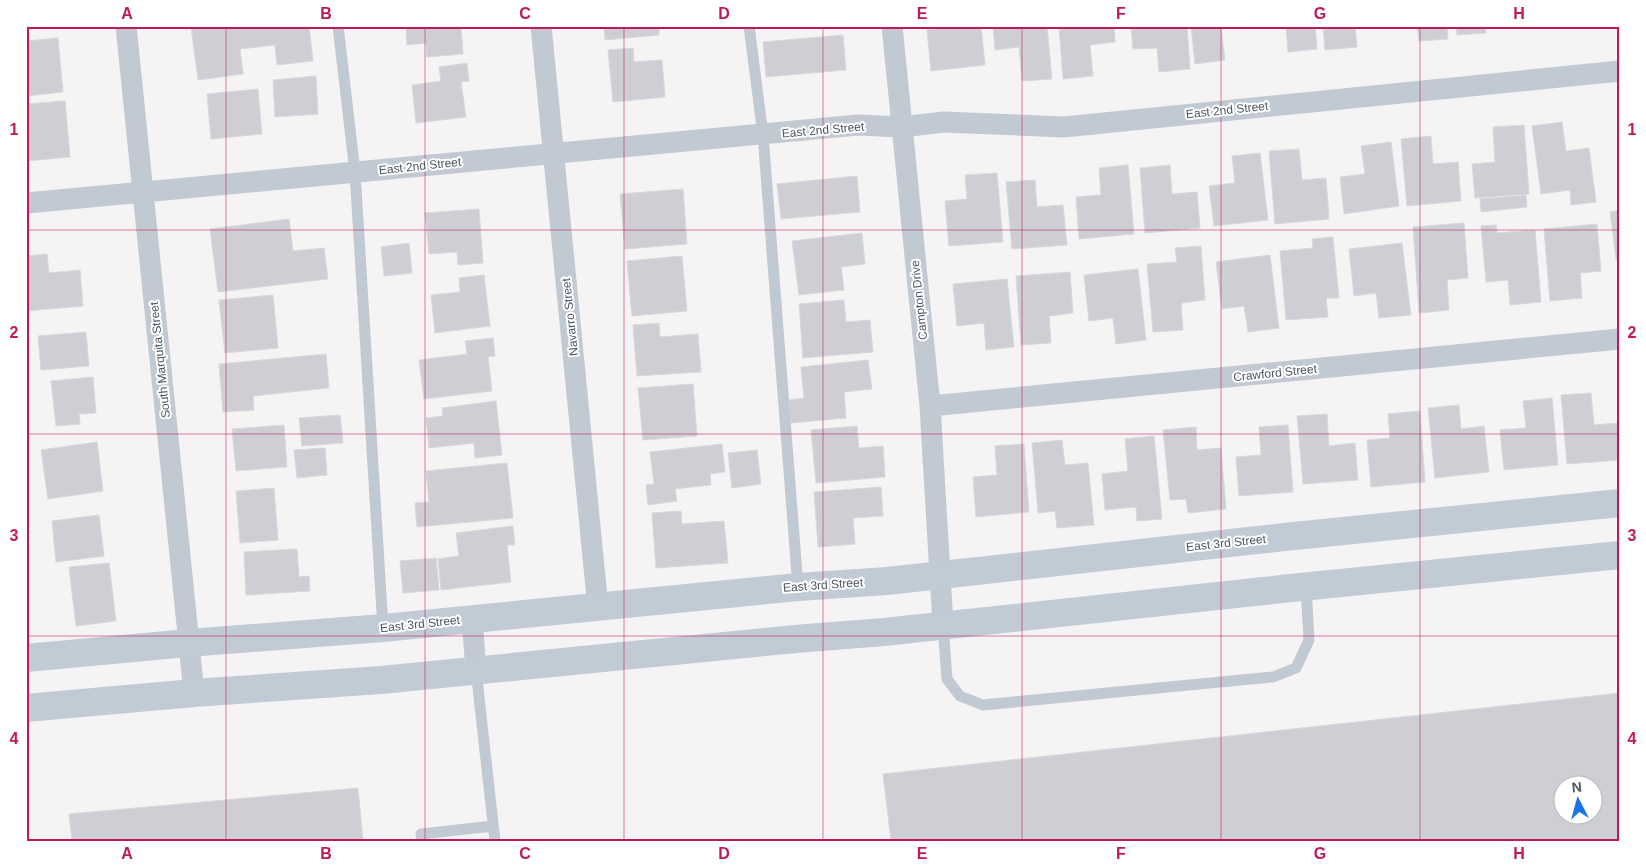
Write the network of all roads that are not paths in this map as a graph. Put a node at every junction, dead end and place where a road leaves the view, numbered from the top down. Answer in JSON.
{"nodes":[{"id":1,"x":126,"y":26,"type":"edge"},
{"id":2,"x":338,"y":26,"type":"edge"},
{"id":3,"x":542,"y":26,"type":"edge"},
{"id":4,"x":749,"y":26,"type":"edge"},
{"id":5,"x":892,"y":26,"type":"edge"},
{"id":6,"x":1620,"y":70,"type":"edge"},
{"id":7,"x":902,"y":127,"type":"junction"},
{"id":8,"x":763,"y":135,"type":"junction"},
{"id":9,"x":554,"y":153,"type":"junction"},
{"id":10,"x":355,"y":172,"type":"junction"},
{"id":11,"x":142,"y":191,"type":"junction"},
{"id":12,"x":26,"y":203,"type":"edge"},
{"id":13,"x":1620,"y":339,"type":"edge"},
{"id":14,"x":930,"y":406,"type":"junction"},
{"id":15,"x":1620,"y":503,"type":"edge"},
{"id":16,"x":1620,"y":555,"type":"edge"},
{"id":17,"x":940,"y":575,"type":"junction"},
{"id":18,"x":1306,"y":586,"type":"junction"},
{"id":19,"x":798,"y":587,"type":"junction"},
{"id":20,"x":598,"y":608,"type":"junction"},
{"id":21,"x":472,"y":619,"type":"junction"},
{"id":22,"x":943,"y":625,"type":"junction"},
{"id":23,"x":383,"y":628,"type":"junction"},
{"id":24,"x":188,"y":643,"type":"junction"},
{"id":25,"x":26,"y":658,"type":"edge"},
{"id":26,"x":476,"y":670,"type":"junction"},
{"id":27,"x":194,"y":693,"type":"junction"},
{"id":28,"x":26,"y":708,"type":"edge"},
{"id":29,"x":493,"y":826,"type":"junction"},
{"id":30,"x":422,"y":841,"type":"edge"},
{"id":31,"x":495,"y":841,"type":"edge"}],
"edges":[{"from":1,"to":11,"type":"street","name":"South Marquita Street"},
{"from":2,"to":10,"type":"lane"},
{"from":3,"to":9,"type":"street","name":"Navarro Street"},
{"from":4,"to":8,"type":"lane"},
{"from":5,"to":7,"type":"street","name":"Campton Drive"},
{"from":6,"to":7,"type":"street","name":"East 2nd Street"},
{"from":7,"to":8,"type":"street","name":"East 2nd Street"},
{"from":7,"to":14,"type":"street","name":"Campton Drive"},
{"from":8,"to":9,"type":"street","name":"East 2nd Street"},
{"from":8,"to":19,"type":"lane"},
{"from":9,"to":10,"type":"street","name":"East 2nd Street"},
{"from":9,"to":20,"type":"street","name":"Navarro Street"},
{"from":10,"to":11,"type":"street","name":"East 2nd Street"},
{"from":10,"to":23,"type":"lane"},
{"from":11,"to":12,"type":"street","name":"East 2nd Street"},
{"from":11,"to":24,"type":"street","name":"South Marquita Street"},
{"from":13,"to":14,"type":"street","name":"Crawford Street"},
{"from":14,"to":17,"type":"street","name":"Campton Drive"},
{"from":15,"to":17,"type":"street","name":"East 3rd Street"},
{"from":16,"to":18,"type":"street"},
{"from":17,"to":19,"type":"street","name":"East 3rd Street"},
{"from":17,"to":22,"type":"street","name":"Campton Drive"},
{"from":18,"to":22,"type":"street"},
{"from":18,"to":22,"type":"lane"},
{"from":19,"to":20,"type":"street","name":"East 3rd Street"},
{"from":20,"to":21,"type":"street","name":"East 3rd Street"},
{"from":21,"to":23,"type":"street","name":"East 3rd Street"},
{"from":21,"to":26,"type":"street"},
{"from":22,"to":26,"type":"street"},
{"from":23,"to":24,"type":"street","name":"East 3rd Street"},
{"from":24,"to":25,"type":"street","name":"East 3rd Street"},
{"from":24,"to":27,"type":"street","name":"South Marquita Street"},
{"from":26,"to":27,"type":"street"},
{"from":26,"to":29,"type":"lane"},
{"from":27,"to":28,"type":"street"},
{"from":29,"to":30,"type":"lane"},
{"from":29,"to":31,"type":"lane"}]}
